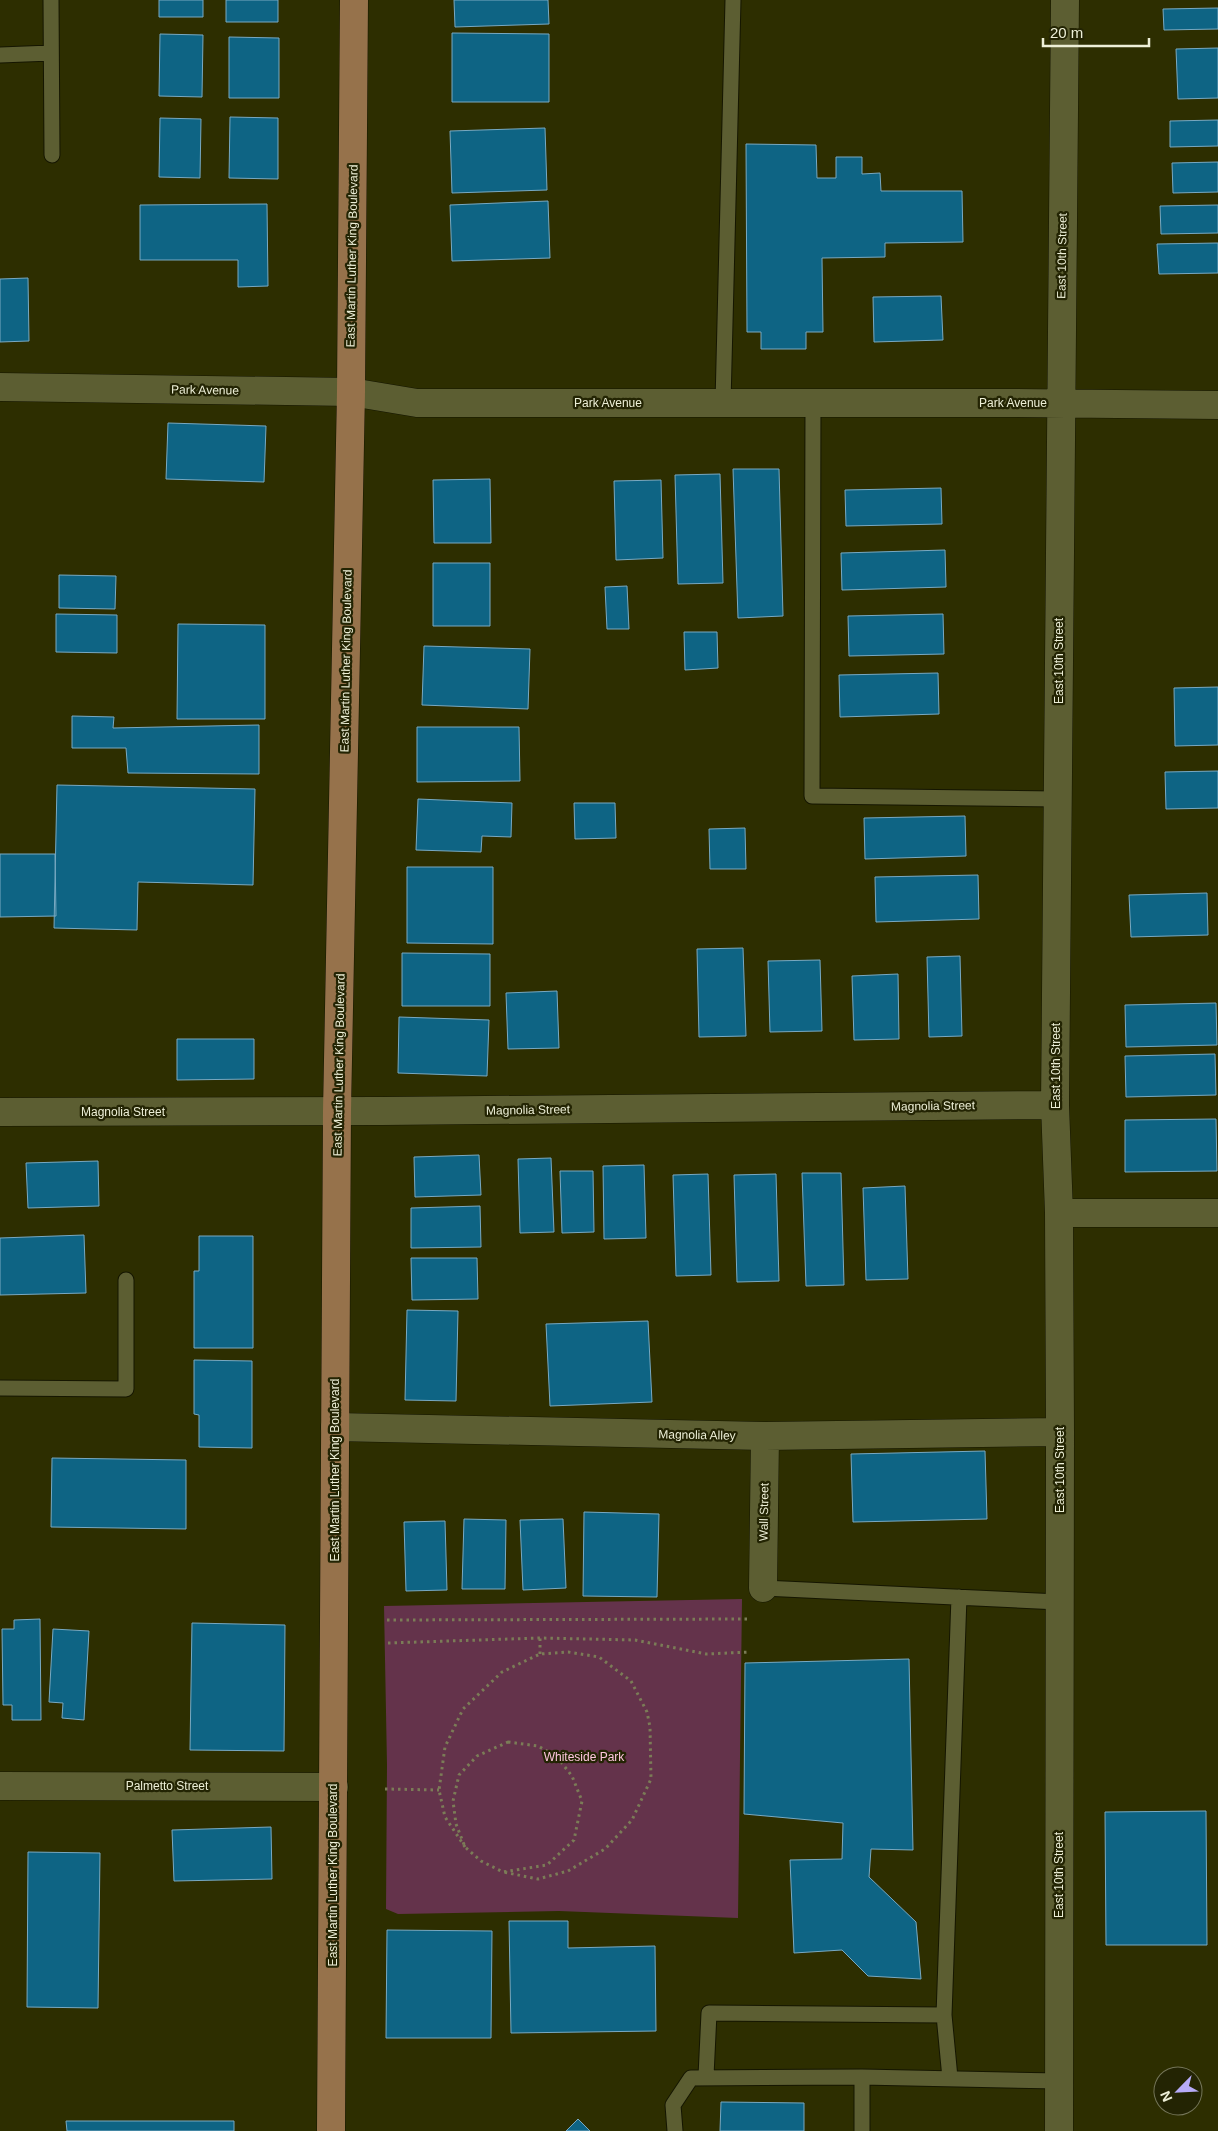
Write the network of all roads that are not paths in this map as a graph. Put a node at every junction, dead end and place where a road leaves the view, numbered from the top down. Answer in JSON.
{"nodes":[{"id":1,"x":51,"y":0,"type":"edge"},
{"id":2,"x":354,"y":0,"type":"edge"},
{"id":3,"x":733,"y":0,"type":"edge"},
{"id":4,"x":1065,"y":0,"type":"edge"},
{"id":5,"x":51,"y":52,"type":"junction"},
{"id":6,"x":0,"y":55,"type":"edge"},
{"id":7,"x":52,"y":155,"type":"dead end"},
{"id":8,"x":0,"y":387,"type":"edge"},
{"id":9,"x":351,"y":392,"type":"junction"},
{"id":10,"x":723,"y":403,"type":"junction"},
{"id":11,"x":813,"y":403,"type":"junction"},
{"id":12,"x":1061,"y":403,"type":"junction"},
{"id":13,"x":1218,"y":405,"type":"edge"},
{"id":14,"x":1058,"y":799,"type":"junction"},
{"id":15,"x":1056,"y":1105,"type":"junction"},
{"id":16,"x":337,"y":1111,"type":"junction"},
{"id":17,"x":0,"y":1112,"type":"edge"},
{"id":18,"x":1059,"y":1213,"type":"junction"},
{"id":19,"x":1218,"y":1213,"type":"edge"},
{"id":20,"x":126,"y":1280,"type":"dead end"},
{"id":21,"x":0,"y":1388,"type":"edge"},
{"id":22,"x":335,"y":1427,"type":"junction"},
{"id":23,"x":1060,"y":1432,"type":"junction"},
{"id":24,"x":765,"y":1436,"type":"junction"},
{"id":25,"x":763,"y":1588,"type":"joint"},
{"id":26,"x":959,"y":1596,"type":"junction"},
{"id":27,"x":1059,"y":1602,"type":"junction"},
{"id":28,"x":0,"y":1786,"type":"edge"},
{"id":29,"x":334,"y":1787,"type":"junction"},
{"id":30,"x":944,"y":2015,"type":"junction"},
{"id":31,"x":706,"y":2076,"type":"junction"},
{"id":32,"x":862,"y":2077,"type":"junction"},
{"id":33,"x":950,"y":2078,"type":"junction"},
{"id":34,"x":1059,"y":2081,"type":"junction"},
{"id":35,"x":331,"y":2131,"type":"edge"},
{"id":36,"x":675,"y":2131,"type":"edge"},
{"id":37,"x":862,"y":2131,"type":"edge"},
{"id":38,"x":1059,"y":2131,"type":"edge"}],
"edges":[{"from":1,"to":5,"type":"lane"},
{"from":2,"to":9,"type":"main road","name":"East Martin Luther King Boulevard"},
{"from":3,"to":10,"type":"lane"},
{"from":4,"to":12,"type":"street","name":"East 10th Street"},
{"from":5,"to":6,"type":"lane"},
{"from":5,"to":7,"type":"lane"},
{"from":8,"to":9,"type":"street","name":"Park Avenue"},
{"from":9,"to":10,"type":"street","name":"Park Avenue"},
{"from":9,"to":16,"type":"main road","name":"East Martin Luther King Boulevard"},
{"from":10,"to":11,"type":"street","name":"Park Avenue"},
{"from":11,"to":12,"type":"street","name":"Park Avenue"},
{"from":11,"to":14,"type":"lane"},
{"from":12,"to":13,"type":"street","name":"Park Avenue"},
{"from":12,"to":14,"type":"street","name":"East 10th Street"},
{"from":14,"to":15,"type":"street","name":"East 10th Street"},
{"from":15,"to":16,"type":"street","name":"Magnolia Street"},
{"from":15,"to":18,"type":"street","name":"East 10th Street"},
{"from":16,"to":17,"type":"street","name":"Magnolia Street"},
{"from":16,"to":22,"type":"main road","name":"East Martin Luther King Boulevard"},
{"from":18,"to":19,"type":"street"},
{"from":18,"to":23,"type":"street","name":"East 10th Street"},
{"from":20,"to":21,"type":"lane"},
{"from":22,"to":24,"type":"street","name":"Magnolia Alley"},
{"from":22,"to":29,"type":"main road","name":"East Martin Luther King Boulevard"},
{"from":23,"to":24,"type":"street","name":"Magnolia Alley"},
{"from":23,"to":27,"type":"street","name":"East 10th Street"},
{"from":24,"to":25,"type":"street","name":"Wall Street"},
{"from":25,"to":26,"type":"lane"},
{"from":26,"to":27,"type":"lane"},
{"from":26,"to":30,"type":"lane"},
{"from":27,"to":34,"type":"street","name":"East 10th Street"},
{"from":28,"to":29,"type":"street","name":"Palmetto Street"},
{"from":29,"to":35,"type":"main road","name":"East Martin Luther King Boulevard"},
{"from":30,"to":31,"type":"lane"},
{"from":30,"to":33,"type":"lane"},
{"from":31,"to":32,"type":"lane"},
{"from":31,"to":36,"type":"lane"},
{"from":32,"to":33,"type":"lane"},
{"from":32,"to":37,"type":"lane"},
{"from":33,"to":34,"type":"lane"},
{"from":34,"to":38,"type":"street","name":"East 10th Street"}]}
